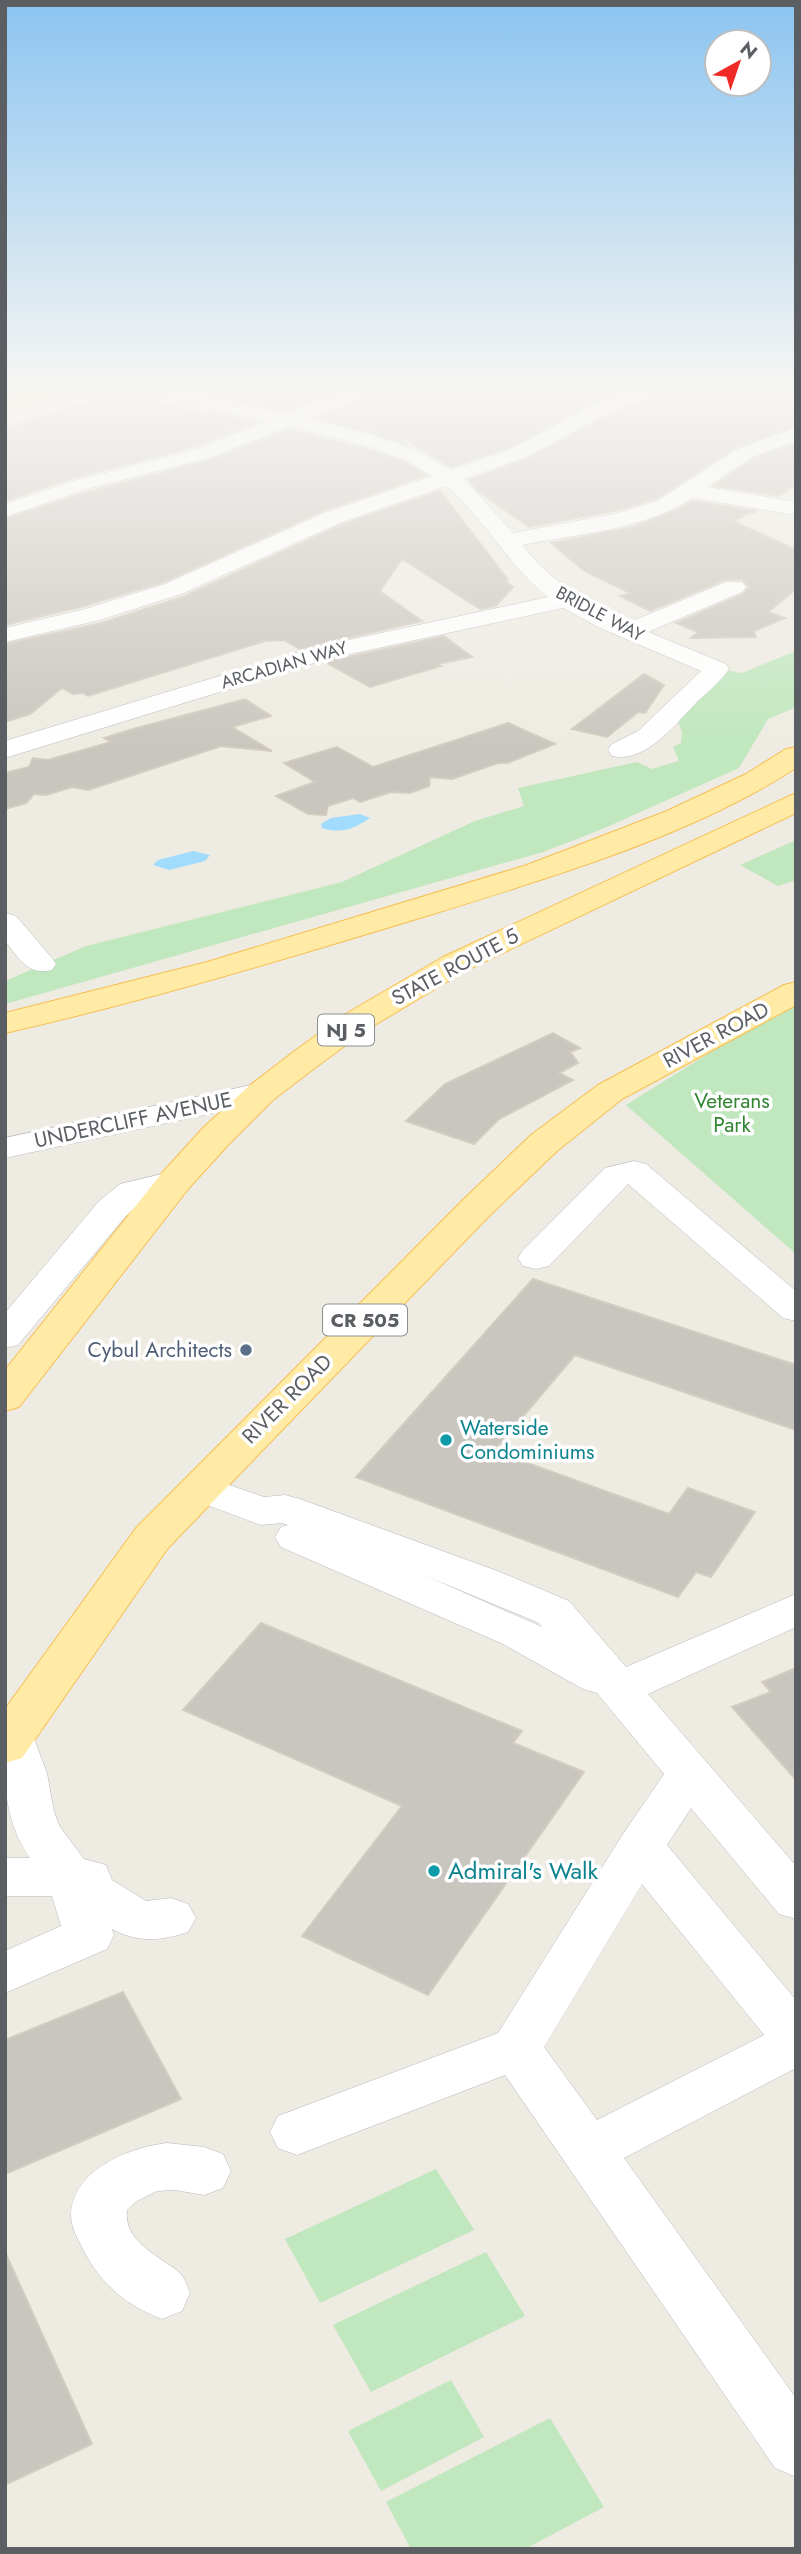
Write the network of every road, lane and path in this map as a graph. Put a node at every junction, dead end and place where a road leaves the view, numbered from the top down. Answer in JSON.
{"nodes":[{"id":1,"x":354,"y":510,"type":"edge"},
{"id":2,"x":485,"y":510,"type":"edge"},
{"id":3,"x":653,"y":510,"type":"edge"},
{"id":4,"x":508,"y":541,"type":"junction"},
{"id":5,"x":734,"y":587,"type":"dead end"},
{"id":6,"x":567,"y":600,"type":"junction"},
{"id":7,"x":630,"y":631,"type":"junction"},
{"id":8,"x":5,"y":635,"type":"edge"},
{"id":9,"x":5,"y":750,"type":"edge"},
{"id":10,"x":621,"y":750,"type":"dead end"},
{"id":11,"x":796,"y":755,"type":"edge"},
{"id":12,"x":796,"y":802,"type":"edge"},
{"id":13,"x":5,"y":922,"type":"edge"},
{"id":14,"x":41,"y":964,"type":"dead end"},
{"id":15,"x":796,"y":992,"type":"edge"},
{"id":16,"x":5,"y":1023,"type":"edge"},
{"id":17,"x":261,"y":1093,"type":"junction"},
{"id":18,"x":5,"y":1148,"type":"edge"},
{"id":19,"x":175,"y":1181,"type":"junction"},
{"id":20,"x":536,"y":1258,"type":"dead end"},
{"id":21,"x":796,"y":1310,"type":"edge"},
{"id":22,"x":5,"y":1337,"type":"edge"},
{"id":23,"x":5,"y":1398,"type":"edge"},
{"id":24,"x":200,"y":1488,"type":"junction"},
{"id":25,"x":796,"y":1609,"type":"edge"},
{"id":26,"x":618,"y":1689,"type":"junction"},
{"id":27,"x":9,"y":1740,"type":"edge"},
{"id":28,"x":689,"y":1774,"type":"junction"},
{"id":29,"x":640,"y":1847,"type":"junction"},
{"id":30,"x":70,"y":1876,"type":"junction"},
{"id":31,"x":5,"y":1877,"type":"edge"},
{"id":32,"x":796,"y":1900,"type":"edge"},
{"id":33,"x":5,"y":1973,"type":"edge"},
{"id":34,"x":796,"y":2037,"type":"edge"},
{"id":35,"x":796,"y":2043,"type":"edge"},
{"id":36,"x":516,"y":2048,"type":"junction"},
{"id":37,"x":297,"y":2132,"type":"dead end"},
{"id":38,"x":588,"y":2150,"type":"junction"},
{"id":39,"x":204,"y":2171,"type":"dead end"},
{"id":40,"x":162,"y":2293,"type":"dead end"},
{"id":41,"x":796,"y":2448,"type":"edge"}],
"edges":[{"from":1,"to":8,"type":"street"},
{"from":2,"to":4,"type":"street","name":"BRIDLE WAY"},
{"from":3,"to":4,"type":"street"},
{"from":4,"to":6,"type":"street","name":"BRIDLE WAY"},
{"from":5,"to":7,"type":"street"},
{"from":6,"to":7,"type":"street","name":"BRIDLE WAY"},
{"from":6,"to":9,"type":"street","name":"ARCADIAN WAY"},
{"from":7,"to":10,"type":"street","name":"BRIDLE WAY"},
{"from":11,"to":16,"type":"main road"},
{"from":12,"to":17,"type":"main road","name":"STATE ROUTE 5","number":"NJ 5"},
{"from":13,"to":14,"type":"street"},
{"from":15,"to":24,"type":"main road","name":"RIVER ROAD","number":"CR 505"},
{"from":17,"to":18,"type":"street","name":"UNDERCLIFF AVENUE"},
{"from":17,"to":19,"type":"main road","name":"STATE ROUTE 5","number":"NJ 5"},
{"from":19,"to":22,"type":"street"},
{"from":19,"to":23,"type":"main road","name":"STATE ROUTE 5","number":"NJ 5"},
{"from":20,"to":21,"type":"street"},
{"from":24,"to":26,"type":"street"},
{"from":24,"to":27,"type":"main road","name":"RIVER ROAD","number":"CR 505"},
{"from":25,"to":26,"type":"street"},
{"from":26,"to":28,"type":"street"},
{"from":27,"to":30,"type":"street"},
{"from":28,"to":29,"type":"street"},
{"from":28,"to":32,"type":"street"},
{"from":29,"to":34,"type":"street"},
{"from":29,"to":36,"type":"street"},
{"from":30,"to":31,"type":"street"},
{"from":30,"to":33,"type":"street"},
{"from":35,"to":38,"type":"street"},
{"from":36,"to":37,"type":"street"},
{"from":36,"to":38,"type":"street"},
{"from":38,"to":41,"type":"street"},
{"from":39,"to":40,"type":"street"}]}
